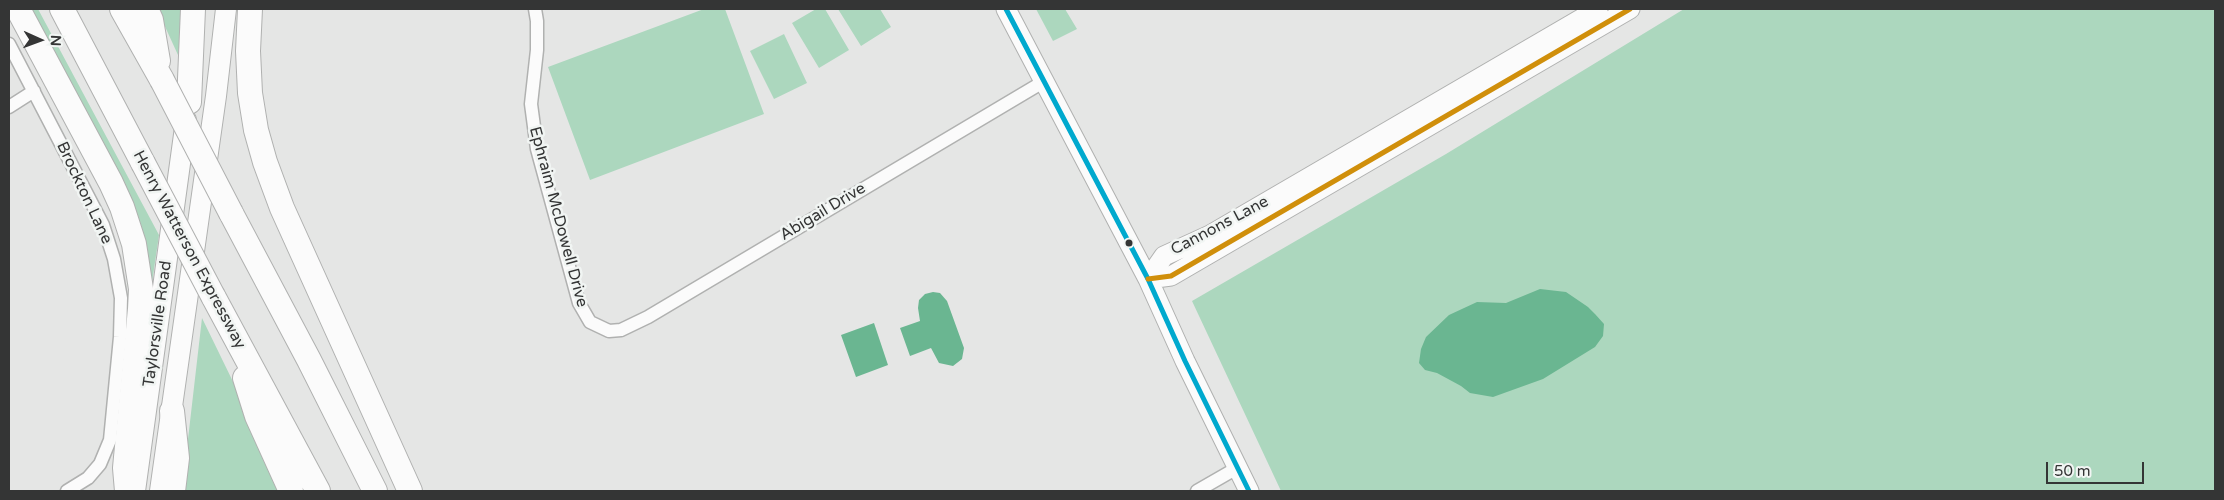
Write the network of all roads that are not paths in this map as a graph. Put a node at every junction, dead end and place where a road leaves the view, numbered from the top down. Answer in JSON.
{"nodes":[{"id":1,"x":18,"y":9,"type":"edge"},
{"id":2,"x":62,"y":9,"type":"edge"},
{"id":3,"x":122,"y":9,"type":"edge"},
{"id":4,"x":146,"y":9,"type":"edge"},
{"id":5,"x":193,"y":9,"type":"edge"},
{"id":6,"x":201,"y":9,"type":"edge"},
{"id":7,"x":226,"y":9,"type":"edge"},
{"id":8,"x":250,"y":9,"type":"edge"},
{"id":9,"x":535,"y":9,"type":"edge"},
{"id":10,"x":1006,"y":9,"type":"edge"},
{"id":11,"x":1598,"y":9,"type":"edge"},
{"id":12,"x":1630,"y":9,"type":"edge"},
{"id":13,"x":9,"y":44,"type":"edge"},
{"id":14,"x":162,"y":80,"type":"junction"},
{"id":15,"x":1043,"y":82,"type":"junction"},
{"id":16,"x":34,"y":91,"type":"junction"},
{"id":17,"x":188,"y":102,"type":"junction"},
{"id":18,"x":9,"y":106,"type":"edge"},
{"id":19,"x":1148,"y":279,"type":"junction"},
{"id":20,"x":218,"y":305,"type":"junction"},
{"id":21,"x":600,"y":329,"type":"joint"},
{"id":22,"x":172,"y":411,"type":"junction"},
{"id":23,"x":1237,"y":468,"type":"junction"},
{"id":24,"x":72,"y":490,"type":"edge"},
{"id":25,"x":127,"y":491,"type":"edge"},
{"id":26,"x":135,"y":491,"type":"edge"},
{"id":27,"x":160,"y":491,"type":"edge"},
{"id":28,"x":173,"y":491,"type":"edge"},
{"id":29,"x":291,"y":491,"type":"edge"},
{"id":30,"x":318,"y":491,"type":"edge"},
{"id":31,"x":375,"y":491,"type":"edge"},
{"id":32,"x":410,"y":491,"type":"edge"},
{"id":33,"x":1197,"y":491,"type":"edge"},
{"id":34,"x":1249,"y":491,"type":"edge"}],
"edges":[{"from":1,"to":25,"type":"highway"},
{"from":2,"to":20,"type":"highway","name":"Henry Watterson Expressway","bridge":true},
{"from":3,"to":14,"type":"highway"},
{"from":4,"to":14,"type":"highway"},
{"from":5,"to":17,"type":"highway"},
{"from":6,"to":17,"type":"main road","name":"Taylorsville Road"},
{"from":7,"to":22,"type":"main road","name":"Taylorsville Road"},
{"from":8,"to":32,"type":"highway"},
{"from":9,"to":21,"type":"street","name":"Ephraim McDowell Drive"},
{"from":10,"to":15,"type":"main road"},
{"from":11,"to":19,"type":"main road","name":"Cannons Lane"},
{"from":12,"to":19,"type":"main road","name":"Cannons Lane"},
{"from":13,"to":16,"type":"street","name":"Brockton Lane"},
{"from":14,"to":31,"type":"highway","bridge":true},
{"from":15,"to":19,"type":"main road"},
{"from":15,"to":21,"type":"street","name":"Abigail Drive"},
{"from":16,"to":18,"type":"street"},
{"from":16,"to":24,"type":"street","name":"Brockton Lane"},
{"from":17,"to":26,"type":"main road","name":"Taylorsville Road"},
{"from":19,"to":23,"type":"main road"},
{"from":20,"to":29,"type":"highway"},
{"from":20,"to":30,"type":"highway","name":"Henry Watterson Expressway"},
{"from":22,"to":27,"type":"main road","name":"Taylorsville Road"},
{"from":22,"to":28,"type":"highway"},
{"from":23,"to":33,"type":"street"},
{"from":23,"to":34,"type":"main road"}]}
